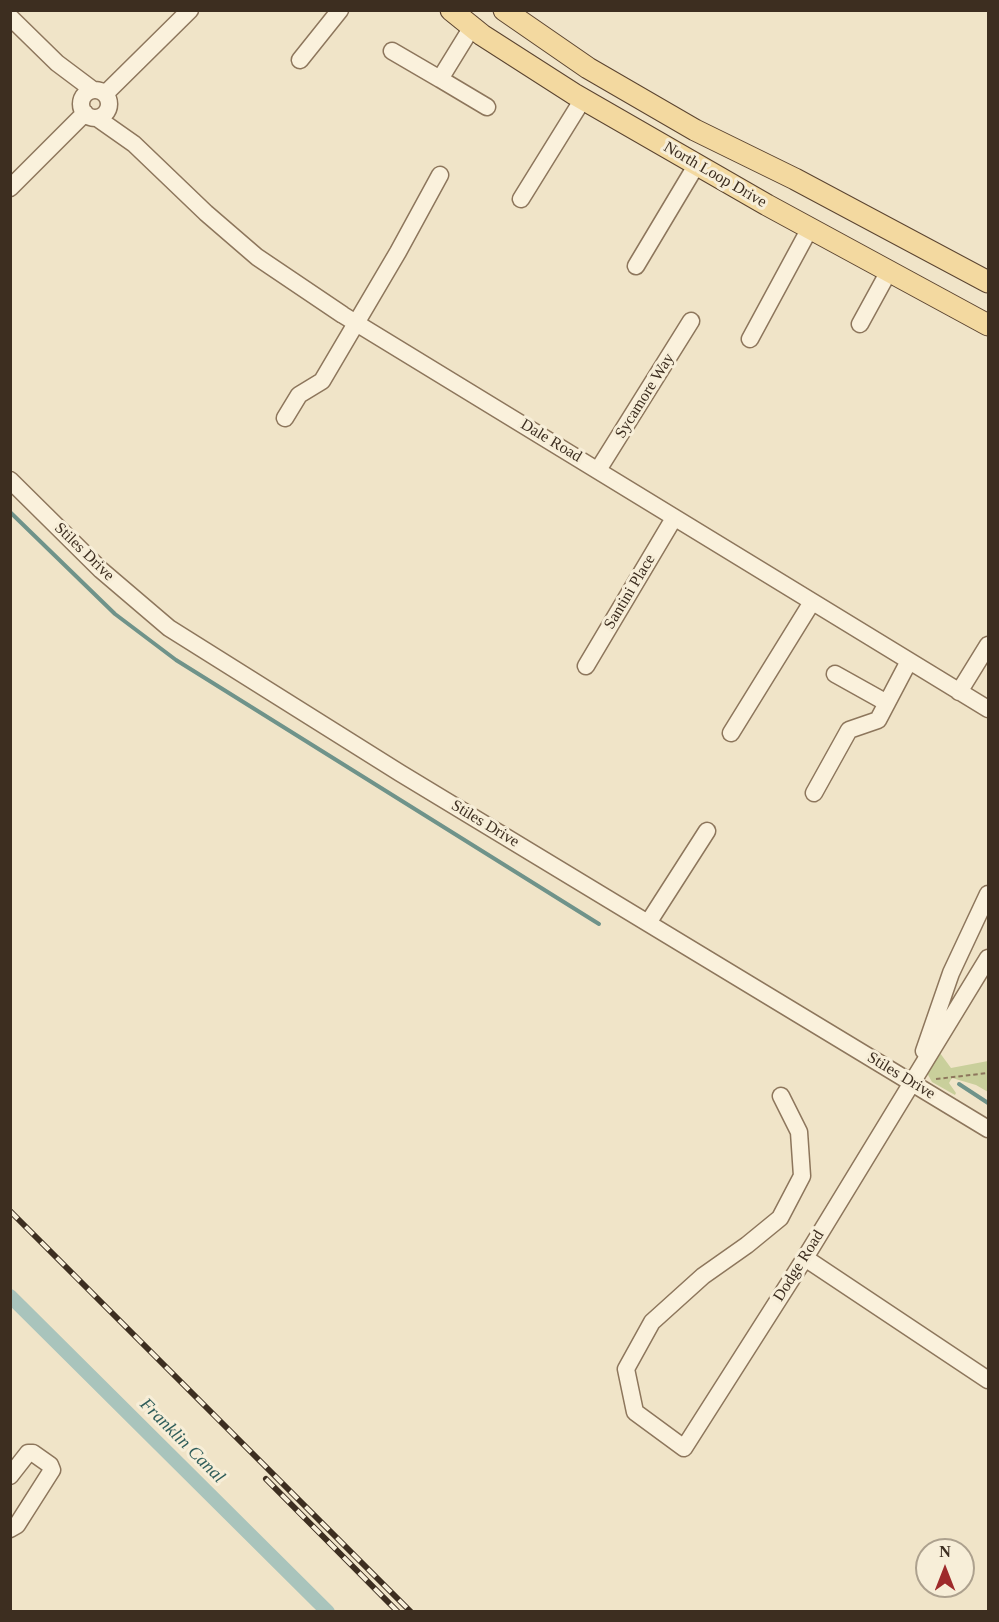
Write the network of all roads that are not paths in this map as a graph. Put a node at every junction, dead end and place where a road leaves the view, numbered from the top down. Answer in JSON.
{"nodes":[{"id":1,"x":190,"y":10,"type":"edge"},
{"id":2,"x":340,"y":10,"type":"edge"},
{"id":3,"x":451,"y":10,"type":"edge"},
{"id":4,"x":504,"y":10,"type":"edge"},
{"id":5,"x":10,"y":17,"type":"edge"},
{"id":6,"x":472,"y":27,"type":"junction"},
{"id":7,"x":392,"y":51,"type":"dead end"},
{"id":8,"x":300,"y":60,"type":"dead end"},
{"id":9,"x":440,"y":79,"type":"junction"},
{"id":10,"x":583,"y":99,"type":"junction"},
{"id":11,"x":95,"y":104,"type":"junction"},
{"id":12,"x":487,"y":107,"type":"dead end"},
{"id":13,"x":661,"y":110,"type":"junction"},
{"id":14,"x":647,"y":136,"type":"junction"},
{"id":15,"x":697,"y":164,"type":"junction"},
{"id":16,"x":440,"y":175,"type":"dead end"},
{"id":17,"x":10,"y":188,"type":"edge"},
{"id":18,"x":521,"y":199,"type":"dead end"},
{"id":19,"x":810,"y":228,"type":"junction"},
{"id":20,"x":636,"y":266,"type":"dead end"},
{"id":21,"x":889,"y":271,"type":"junction"},
{"id":22,"x":988,"y":280,"type":"edge"},
{"id":23,"x":691,"y":321,"type":"dead end"},
{"id":24,"x":357,"y":324,"type":"junction"},
{"id":25,"x":860,"y":324,"type":"dead end"},
{"id":26,"x":988,"y":325,"type":"edge"},
{"id":27,"x":750,"y":339,"type":"dead end"},
{"id":28,"x":285,"y":418,"type":"dead end"},
{"id":29,"x":598,"y":470,"type":"junction"},
{"id":30,"x":10,"y":480,"type":"edge"},
{"id":31,"x":674,"y":518,"type":"junction"},
{"id":32,"x":812,"y":602,"type":"junction"},
{"id":33,"x":988,"y":645,"type":"edge"},
{"id":34,"x":909,"y":661,"type":"junction"},
{"id":35,"x":586,"y":666,"type":"dead end"},
{"id":36,"x":835,"y":674,"type":"dead end"},
{"id":37,"x":959,"y":692,"type":"junction"},
{"id":38,"x":887,"y":703,"type":"junction"},
{"id":39,"x":988,"y":710,"type":"edge"},
{"id":40,"x":731,"y":733,"type":"dead end"},
{"id":41,"x":814,"y":793,"type":"dead end"},
{"id":42,"x":707,"y":831,"type":"dead end"},
{"id":43,"x":988,"y":894,"type":"edge"},
{"id":44,"x":648,"y":923,"type":"junction"},
{"id":45,"x":988,"y":958,"type":"edge"},
{"id":46,"x":913,"y":1083,"type":"junction"},
{"id":47,"x":781,"y":1096,"type":"dead end"},
{"id":48,"x":988,"y":1130,"type":"edge"},
{"id":49,"x":805,"y":1258,"type":"junction"},
{"id":50,"x":988,"y":1380,"type":"edge"},
{"id":51,"x":10,"y":1476,"type":"edge"},
{"id":52,"x":10,"y":1528,"type":"edge"}],
"edges":[{"from":1,"to":11,"type":"street"},
{"from":2,"to":8,"type":"street"},
{"from":3,"to":6,"type":"main road","name":"North Loop Drive"},
{"from":4,"to":13,"type":"main road","name":"North Loop Drive"},
{"from":5,"to":11,"type":"street","name":"Dale Road"},
{"from":6,"to":9,"type":"street"},
{"from":6,"to":10,"type":"main road","name":"North Loop Drive"},
{"from":7,"to":9,"type":"street"},
{"from":9,"to":12,"type":"street"},
{"from":10,"to":14,"type":"main road","name":"North Loop Drive"},
{"from":10,"to":18,"type":"street"},
{"from":11,"to":17,"type":"street"},
{"from":11,"to":24,"type":"street","name":"Dale Road"},
{"from":13,"to":14,"type":"main road"},
{"from":13,"to":22,"type":"main road","name":"North Loop Drive"},
{"from":14,"to":15,"type":"main road","name":"North Loop Drive"},
{"from":15,"to":19,"type":"main road","name":"North Loop Drive"},
{"from":15,"to":20,"type":"street"},
{"from":16,"to":24,"type":"street"},
{"from":19,"to":21,"type":"main road","name":"North Loop Drive"},
{"from":19,"to":27,"type":"street"},
{"from":21,"to":25,"type":"street"},
{"from":21,"to":26,"type":"main road","name":"North Loop Drive"},
{"from":23,"to":29,"type":"street","name":"Sycamore Way"},
{"from":24,"to":28,"type":"street"},
{"from":24,"to":29,"type":"street","name":"Dale Road"},
{"from":29,"to":31,"type":"street","name":"Dale Road"},
{"from":30,"to":44,"type":"street","name":"Stiles Drive"},
{"from":31,"to":32,"type":"street","name":"Dale Road"},
{"from":31,"to":35,"type":"street","name":"Santini Place"},
{"from":32,"to":34,"type":"street","name":"Dale Road"},
{"from":32,"to":40,"type":"street"},
{"from":33,"to":37,"type":"street"},
{"from":34,"to":37,"type":"street","name":"Dale Road"},
{"from":34,"to":38,"type":"street"},
{"from":36,"to":38,"type":"street"},
{"from":37,"to":39,"type":"street","name":"Dale Road"},
{"from":38,"to":41,"type":"street"},
{"from":42,"to":44,"type":"street"},
{"from":43,"to":46,"type":"street","name":"Dodge Road"},
{"from":44,"to":46,"type":"street","name":"Stiles Drive"},
{"from":45,"to":46,"type":"street","name":"Dodge Road"},
{"from":46,"to":48,"type":"street","name":"Stiles Drive"},
{"from":46,"to":49,"type":"street","name":"Dodge Road"},
{"from":47,"to":49,"type":"street","name":"Dodge Road"},
{"from":49,"to":50,"type":"street"},
{"from":51,"to":52,"type":"street"}]}
